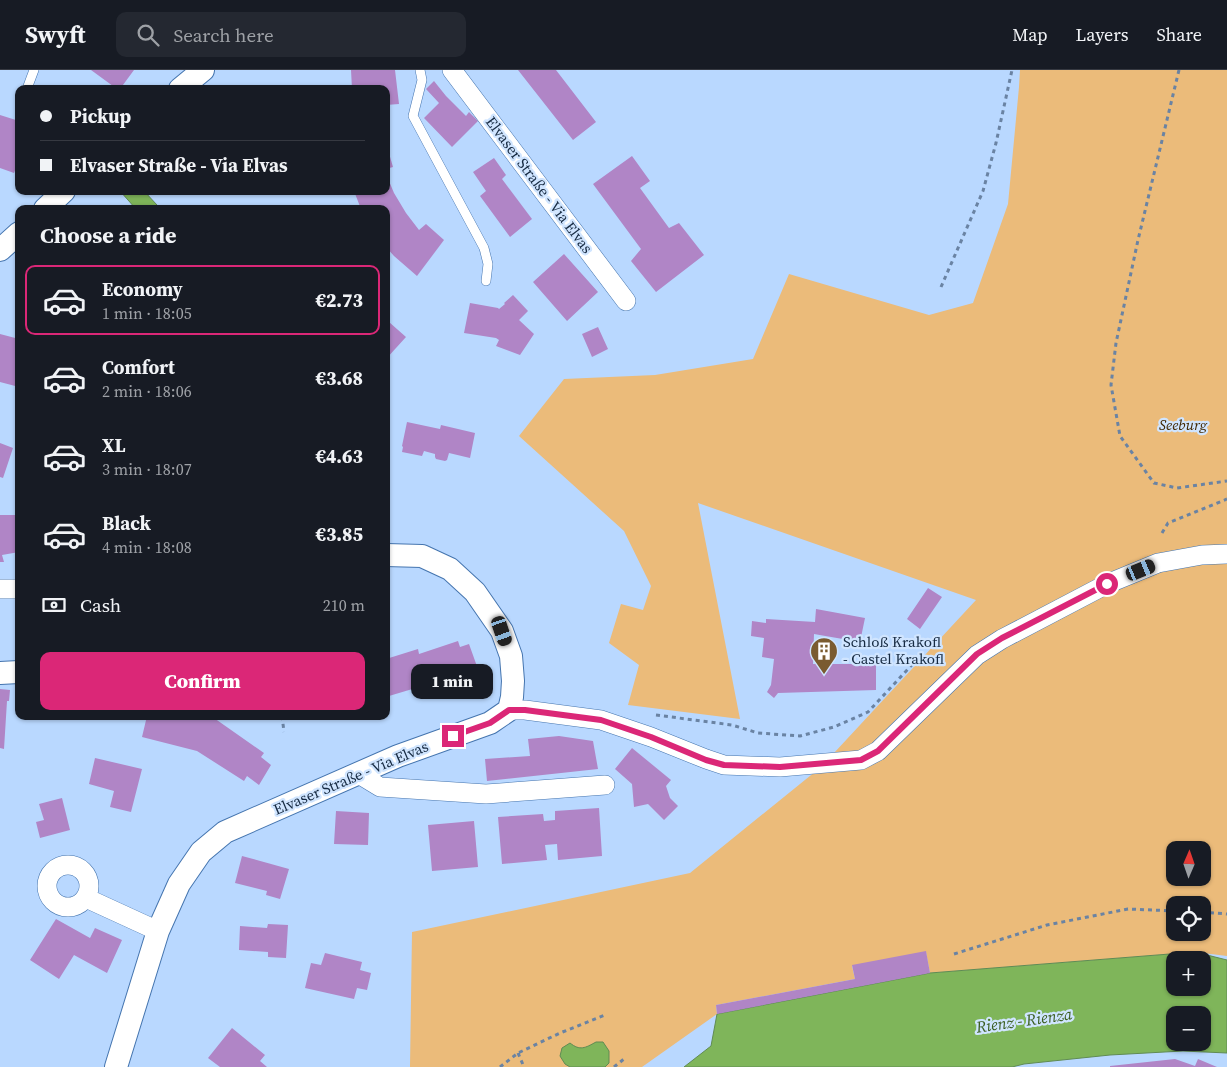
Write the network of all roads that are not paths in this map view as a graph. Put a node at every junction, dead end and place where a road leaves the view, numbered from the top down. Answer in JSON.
{"nodes":[{"id":1,"x":34,"y":70,"type":"edge"},
{"id":2,"x":203,"y":70,"type":"edge"},
{"id":3,"x":420,"y":70,"type":"edge"},
{"id":4,"x":452,"y":70,"type":"edge"},
{"id":5,"x":28,"y":85,"type":"edge"},
{"id":6,"x":185,"y":85,"type":"edge"},
{"id":7,"x":60,"y":195,"type":"edge"},
{"id":8,"x":50,"y":205,"type":"edge"},
{"id":9,"x":15,"y":237,"type":"edge"},
{"id":10,"x":0,"y":250,"type":"edge"},
{"id":11,"x":486,"y":281,"type":"dead end"},
{"id":12,"x":626,"y":301,"type":"dead end"},
{"id":13,"x":390,"y":554,"type":"edge"},
{"id":14,"x":1227,"y":554,"type":"edge"},
{"id":15,"x":0,"y":589,"type":"edge"},
{"id":16,"x":15,"y":589,"type":"edge"},
{"id":17,"x":15,"y":672,"type":"edge"},
{"id":18,"x":0,"y":673,"type":"edge"},
{"id":19,"x":509,"y":710,"type":"junction"},
{"id":20,"x":357,"y":773,"type":"junction"},
{"id":21,"x":605,"y":785,"type":"dead end"},
{"id":22,"x":86,"y":898,"type":"dead end"},
{"id":23,"x":158,"y":931,"type":"junction"},
{"id":24,"x":116,"y":1067,"type":"edge"}],
"edges":[{"from":1,"to":5,"type":"lane"},
{"from":2,"to":6,"type":"street"},
{"from":3,"to":11,"type":"lane"},
{"from":4,"to":12,"type":"street","name":"Elvaser Straße - Via Elvas"},
{"from":7,"to":8,"type":"street"},
{"from":9,"to":10,"type":"street"},
{"from":13,"to":19,"type":"street"},
{"from":14,"to":19,"type":"street"},
{"from":15,"to":16,"type":"street"},
{"from":17,"to":18,"type":"street"},
{"from":19,"to":20,"type":"street","name":"Elvaser Straße - Via Elvas"},
{"from":20,"to":21,"type":"street"},
{"from":20,"to":23,"type":"street","name":"Elvaser Straße - Via Elvas"},
{"from":22,"to":23,"type":"street"},
{"from":23,"to":24,"type":"street","name":"Elvaser Straße - Via Elvas"}]}
